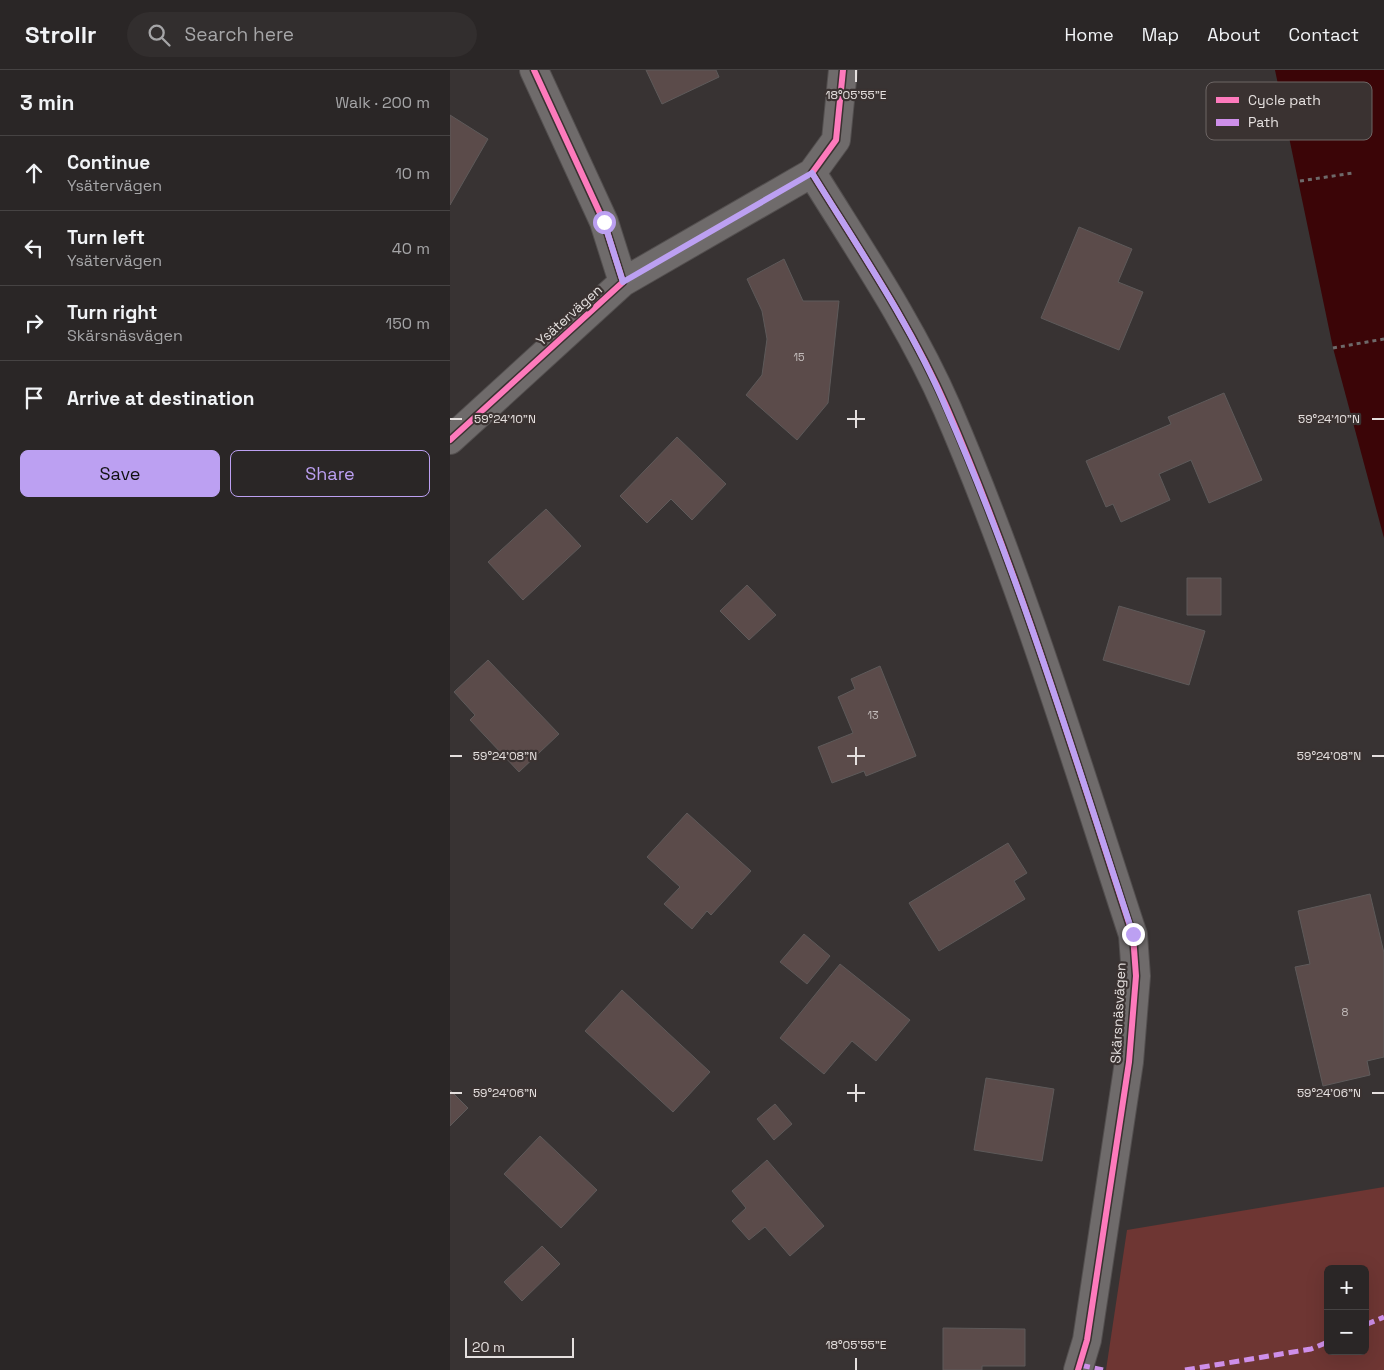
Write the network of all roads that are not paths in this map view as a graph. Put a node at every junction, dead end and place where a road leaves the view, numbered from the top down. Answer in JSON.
{"nodes":[{"id":1,"x":534,"y":70,"type":"edge"},
{"id":2,"x":843,"y":70,"type":"edge"},
{"id":3,"x":812,"y":173,"type":"junction"},
{"id":4,"x":623,"y":282,"type":"junction"},
{"id":5,"x":450,"y":440,"type":"edge"},
{"id":6,"x":1078,"y":1370,"type":"edge"}],
"edges":[{"from":1,"to":4,"type":"street","name":"Ysätervägen"},
{"from":2,"to":3,"type":"street"},
{"from":3,"to":4,"type":"street","name":"Ysätervägen"},
{"from":3,"to":6,"type":"street","name":"Skärsnäsvägen"},
{"from":4,"to":5,"type":"street","name":"Ysätervägen"}]}
